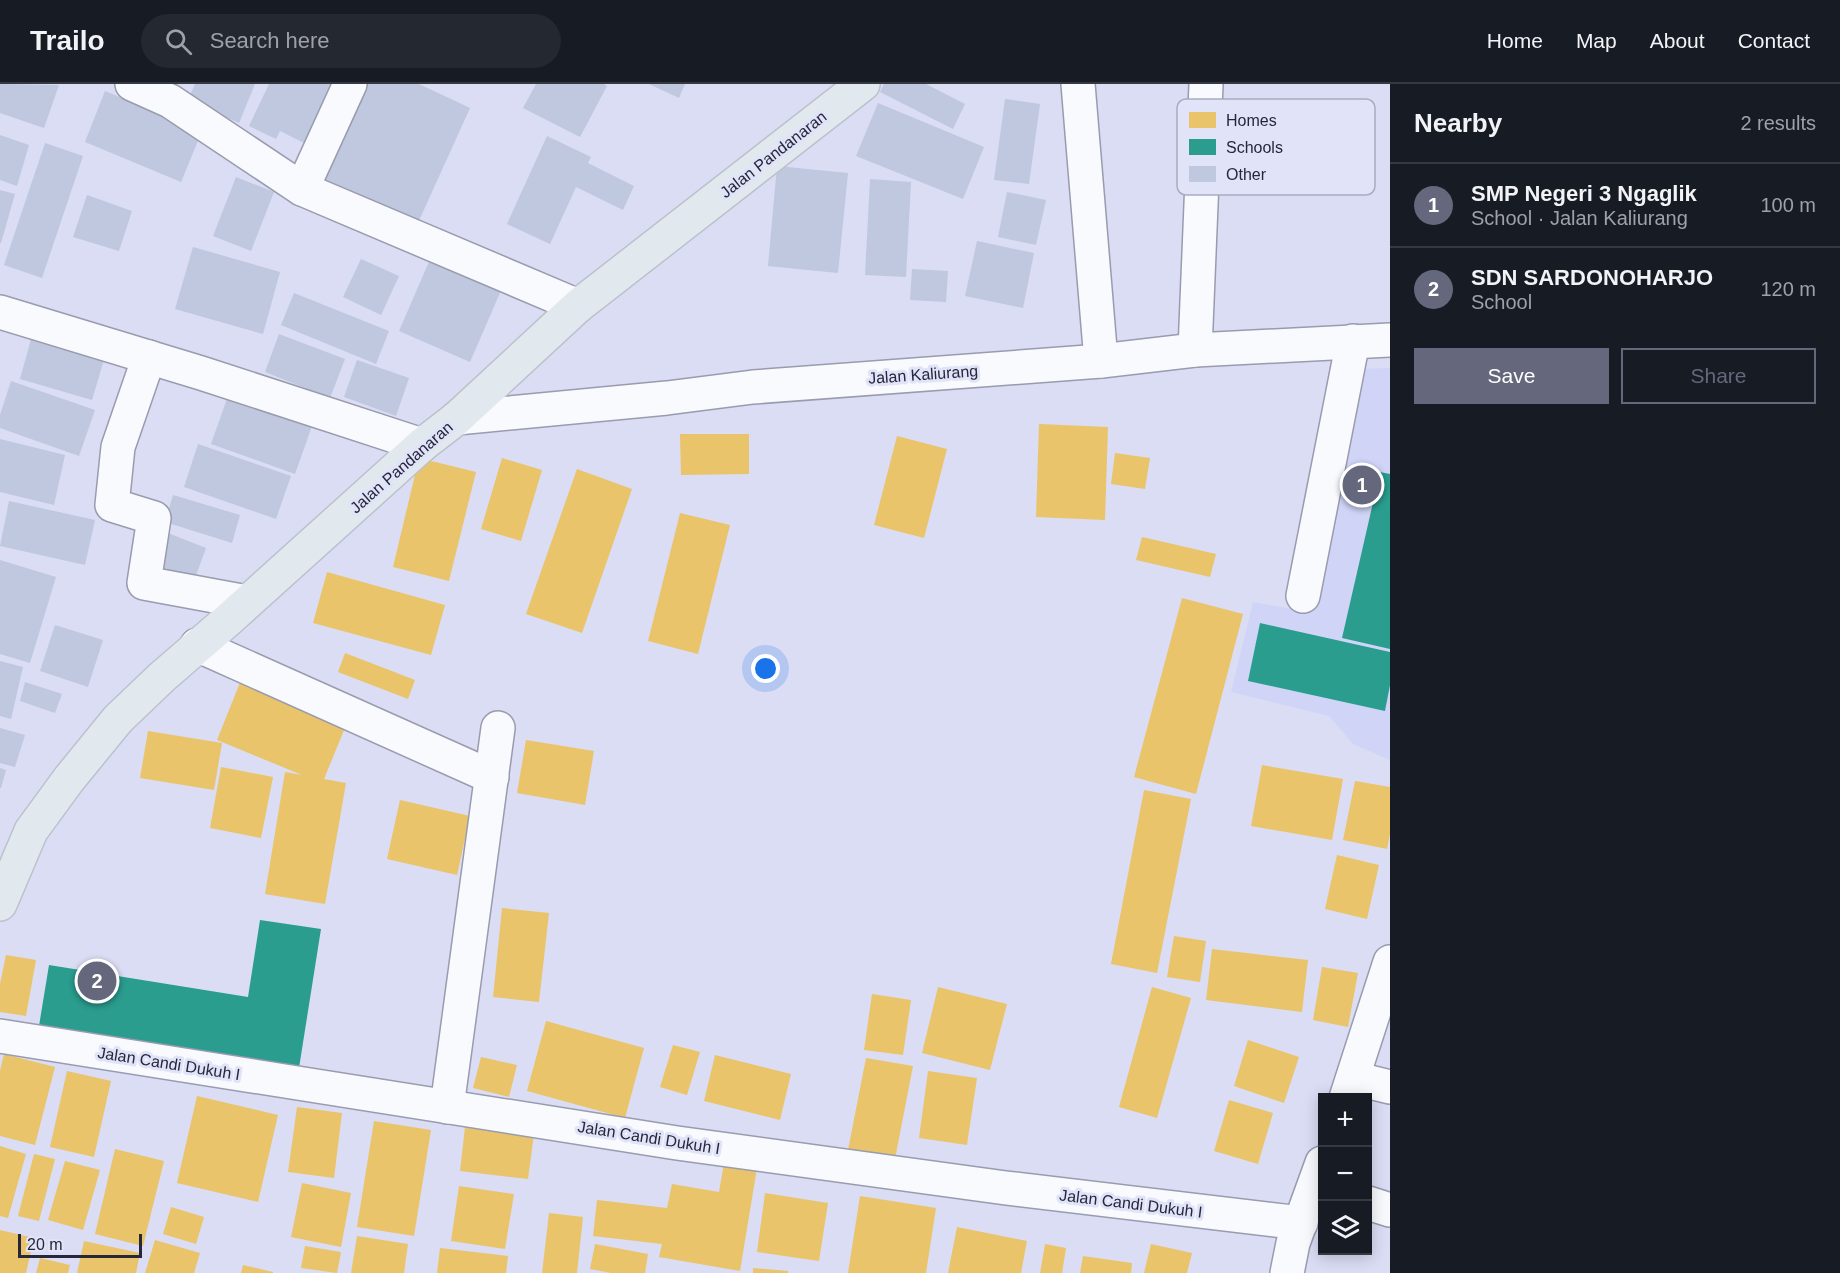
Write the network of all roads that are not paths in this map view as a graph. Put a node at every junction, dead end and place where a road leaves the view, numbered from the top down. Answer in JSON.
{"nodes":[{"id":1,"x":132,"y":84,"type":"edge"},
{"id":2,"x":350,"y":84,"type":"edge"},
{"id":3,"x":863,"y":84,"type":"edge"},
{"id":4,"x":1078,"y":84,"type":"edge"},
{"id":5,"x":1206,"y":84,"type":"edge"},
{"id":6,"x":1205,"y":99,"type":"edge"},
{"id":7,"x":302,"y":189,"type":"junction"},
{"id":8,"x":1202,"y":195,"type":"edge"},
{"id":9,"x":578,"y":306,"type":"junction"},
{"id":10,"x":0,"y":312,"type":"edge"},
{"id":11,"x":1390,"y":340,"type":"edge"},
{"id":12,"x":1353,"y":341,"type":"junction"},
{"id":13,"x":1196,"y":350,"type":"junction"},
{"id":14,"x":149,"y":357,"type":"junction"},
{"id":15,"x":1101,"y":361,"type":"junction"},
{"id":16,"x":457,"y":418,"type":"junction"},
{"id":17,"x":422,"y":445,"type":"junction"},
{"id":18,"x":1303,"y":596,"type":"dead end"},
{"id":19,"x":247,"y":602,"type":"junction"},
{"id":20,"x":197,"y":645,"type":"junction"},
{"id":21,"x":498,"y":728,"type":"dead end"},
{"id":22,"x":492,"y":777,"type":"junction"},
{"id":23,"x":0,"y":904,"type":"edge"},
{"id":24,"x":1390,"y":962,"type":"edge"},
{"id":25,"x":0,"y":1036,"type":"edge"},
{"id":26,"x":1390,"y":1087,"type":"edge"},
{"id":27,"x":1350,"y":1088,"type":"edge"},
{"id":28,"x":447,"y":1107,"type":"junction"},
{"id":29,"x":1318,"y":1184,"type":"edge"},
{"id":30,"x":1372,"y":1204,"type":"edge"},
{"id":31,"x":1390,"y":1210,"type":"edge"},
{"id":32,"x":1301,"y":1223,"type":"junction"},
{"id":33,"x":1287,"y":1273,"type":"edge"}],
"edges":[{"from":1,"to":7,"type":"street"},
{"from":2,"to":7,"type":"street"},
{"from":3,"to":9,"type":"main road","name":"Jalan Pandanaran"},
{"from":4,"to":15,"type":"street"},
{"from":5,"to":6,"type":"street"},
{"from":7,"to":9,"type":"street"},
{"from":8,"to":13,"type":"street"},
{"from":9,"to":16,"type":"main road","name":"Jalan Pandanaran"},
{"from":10,"to":14,"type":"street"},
{"from":11,"to":12,"type":"street","name":"Jalan Kaliurang"},
{"from":12,"to":13,"type":"street","name":"Jalan Kaliurang"},
{"from":12,"to":18,"type":"street"},
{"from":13,"to":15,"type":"street","name":"Jalan Kaliurang"},
{"from":14,"to":17,"type":"street"},
{"from":14,"to":19,"type":"street"},
{"from":15,"to":16,"type":"street","name":"Jalan Kaliurang"},
{"from":16,"to":17,"type":"main road","name":"Jalan Pandanaran"},
{"from":17,"to":19,"type":"main road","name":"Jalan Pandanaran"},
{"from":19,"to":20,"type":"main road","name":"Jalan Pandanaran"},
{"from":20,"to":22,"type":"street"},
{"from":20,"to":23,"type":"main road","name":"Jalan Pandanaran"},
{"from":21,"to":22,"type":"street"},
{"from":22,"to":28,"type":"street"},
{"from":24,"to":27,"type":"street"},
{"from":25,"to":28,"type":"street","name":"Jalan Candi Dukuh I"},
{"from":26,"to":27,"type":"street"},
{"from":28,"to":32,"type":"street","name":"Jalan Candi Dukuh I"},
{"from":29,"to":32,"type":"street"},
{"from":30,"to":31,"type":"street"},
{"from":32,"to":33,"type":"street"}]}
